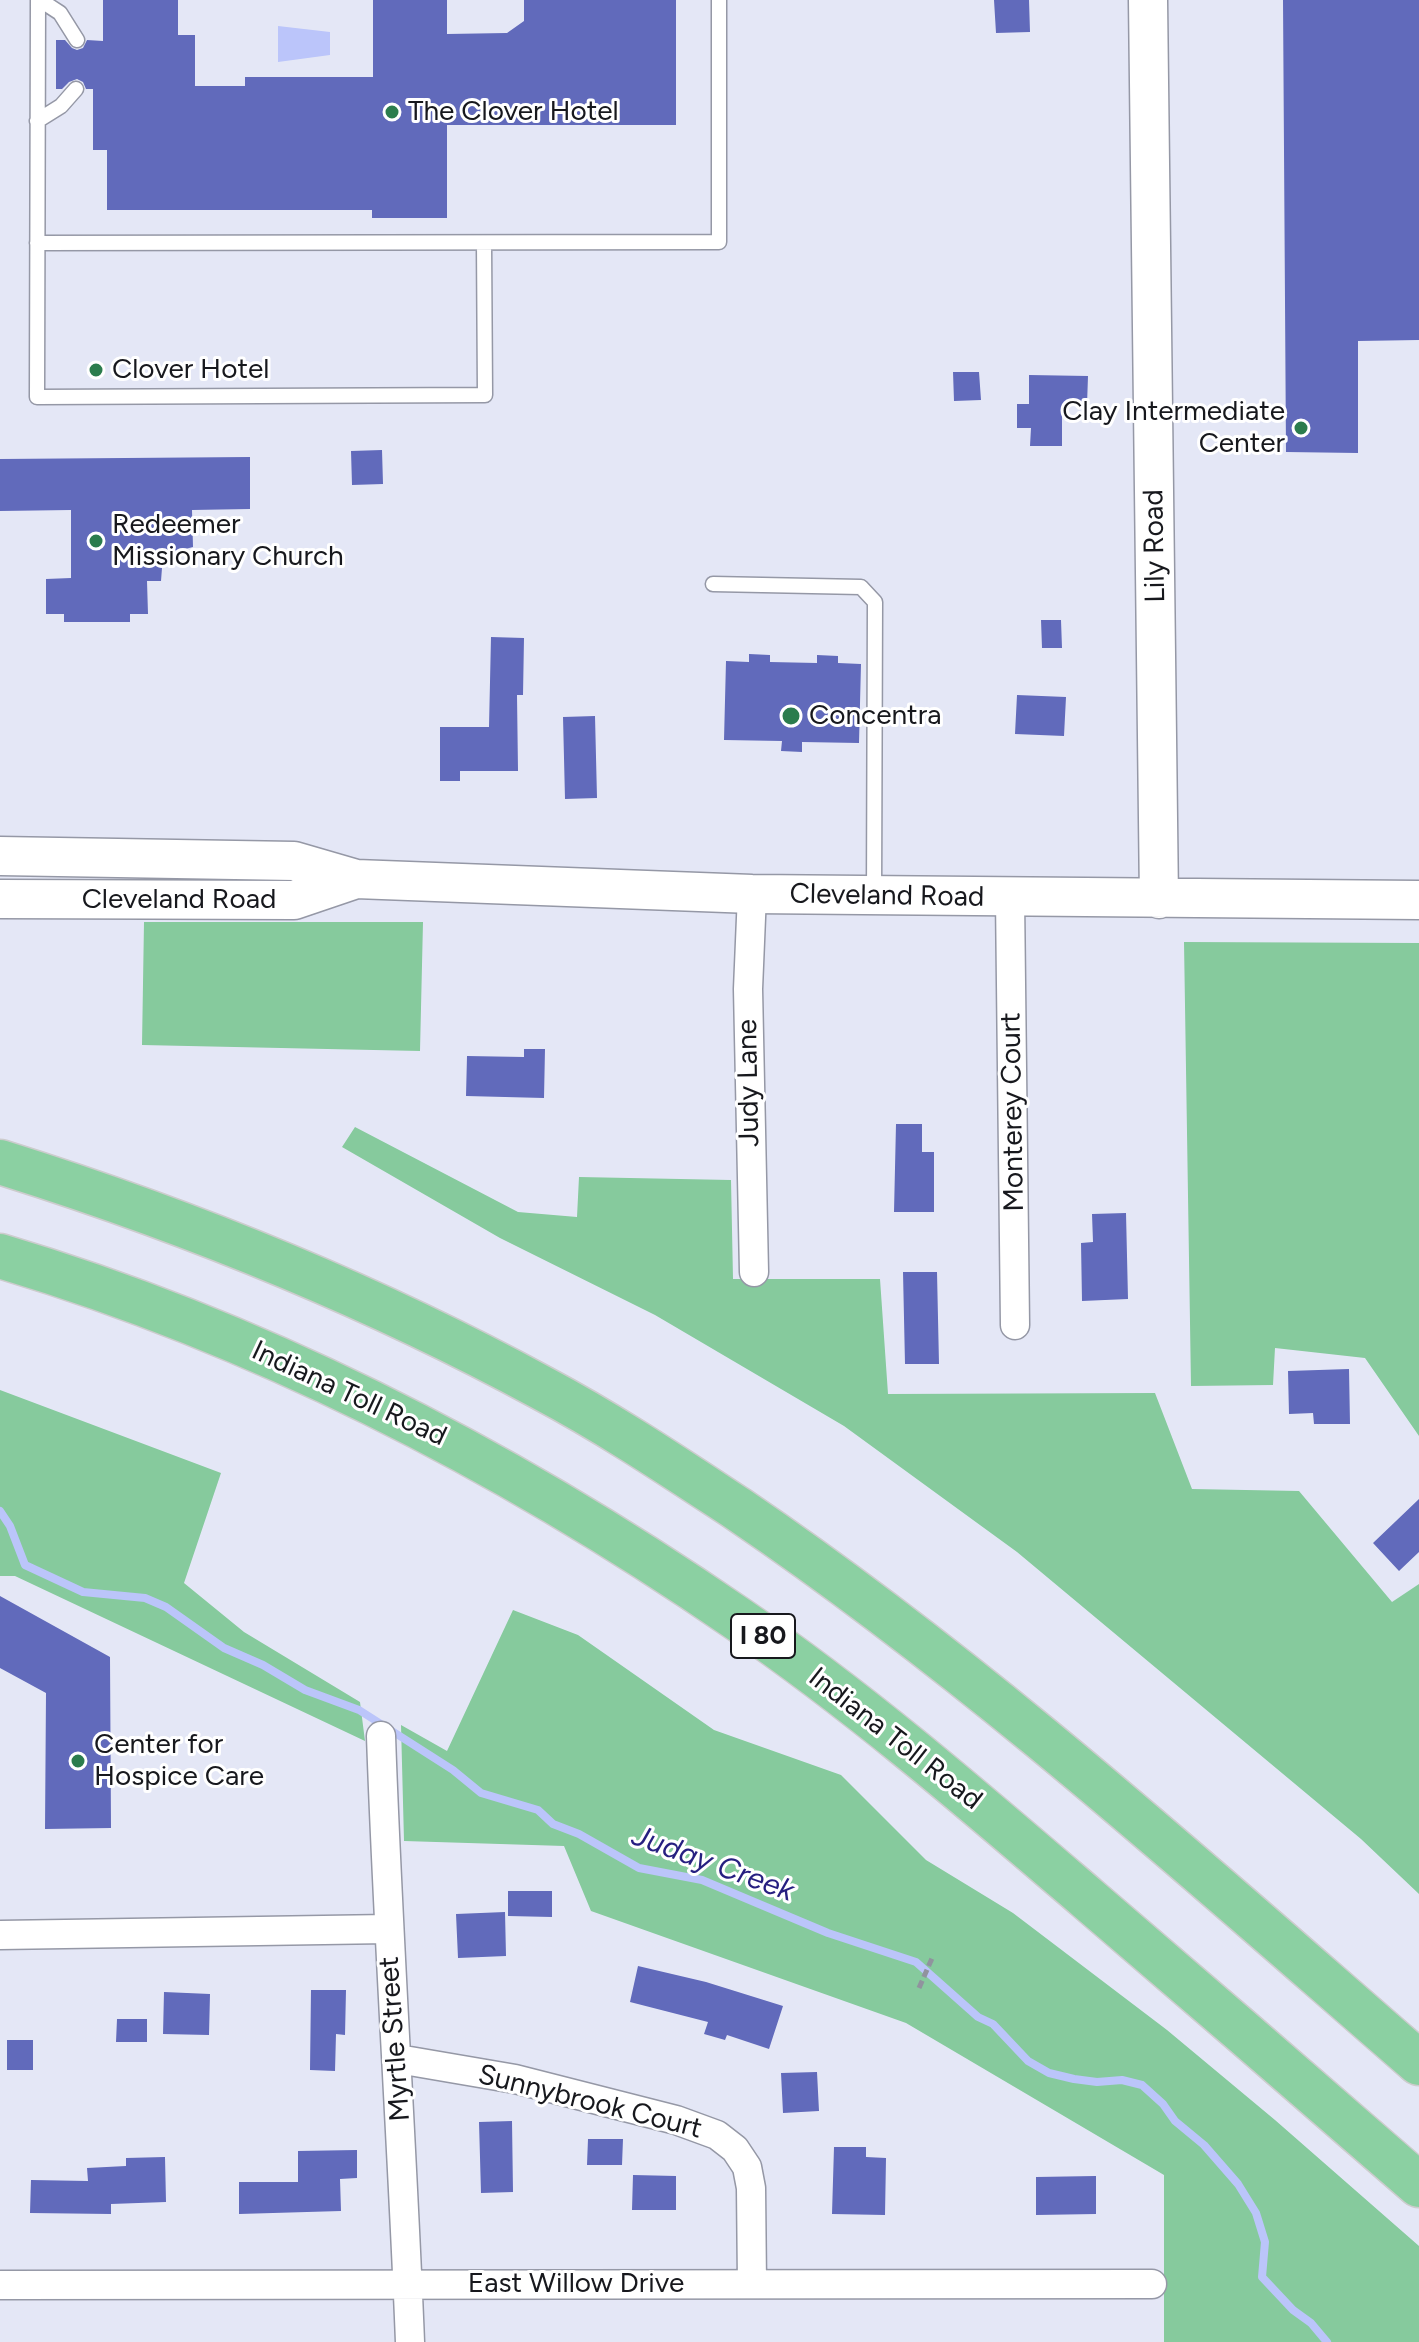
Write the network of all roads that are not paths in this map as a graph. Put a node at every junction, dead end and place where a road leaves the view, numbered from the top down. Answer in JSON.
{"nodes":[{"id":1,"x":39,"y":0,"type":"edge"},
{"id":2,"x":719,"y":0,"type":"edge"},
{"id":3,"x":1148,"y":0,"type":"edge"},
{"id":4,"x":77,"y":40,"type":"dead end"},
{"id":5,"x":76,"y":89,"type":"dead end"},
{"id":6,"x":37,"y":121,"type":"junction"},
{"id":7,"x":37,"y":243,"type":"junction"},
{"id":8,"x":484,"y":243,"type":"junction"},
{"id":9,"x":713,"y":584,"type":"dead end"},
{"id":10,"x":0,"y":856,"type":"edge"},
{"id":11,"x":356,"y":879,"type":"junction"},
{"id":12,"x":752,"y":894,"type":"junction"},
{"id":13,"x":874,"y":896,"type":"junction"},
{"id":14,"x":1010,"y":898,"type":"junction"},
{"id":15,"x":0,"y":899,"type":"edge"},
{"id":16,"x":1159,"y":899,"type":"junction"},
{"id":17,"x":1419,"y":900,"type":"edge"},
{"id":18,"x":0,"y":1162,"type":"edge"},
{"id":19,"x":0,"y":1256,"type":"edge"},
{"id":20,"x":754,"y":1272,"type":"dead end"},
{"id":21,"x":1015,"y":1325,"type":"dead end"},
{"id":22,"x":381,"y":1736,"type":"dead end"},
{"id":23,"x":388,"y":1929,"type":"junction"},
{"id":24,"x":0,"y":1935,"type":"edge"},
{"id":25,"x":398,"y":2059,"type":"junction"},
{"id":26,"x":1419,"y":2063,"type":"edge"},
{"id":27,"x":1419,"y":2185,"type":"edge"},
{"id":28,"x":408,"y":2284,"type":"junction"},
{"id":29,"x":752,"y":2284,"type":"junction"},
{"id":30,"x":1152,"y":2284,"type":"dead end"},
{"id":31,"x":0,"y":2285,"type":"edge"},
{"id":32,"x":410,"y":2342,"type":"edge"}],
"edges":[{"from":1,"to":4,"type":"lane"},
{"from":1,"to":6,"type":"lane"},
{"from":2,"to":8,"type":"lane"},
{"from":3,"to":16,"type":"main road","name":"Lily Road"},
{"from":5,"to":6,"type":"lane"},
{"from":6,"to":7,"type":"lane"},
{"from":7,"to":8,"type":"lane"},
{"from":7,"to":8,"type":"lane"},
{"from":9,"to":13,"type":"lane"},
{"from":10,"to":11,"type":"main road","name":"Cleveland Road"},
{"from":11,"to":12,"type":"main road","name":"Cleveland Road"},
{"from":11,"to":15,"type":"main road","name":"Cleveland Road"},
{"from":12,"to":13,"type":"main road","name":"Cleveland Road"},
{"from":12,"to":20,"type":"street","name":"Judy Lane"},
{"from":13,"to":14,"type":"main road","name":"Cleveland Road"},
{"from":14,"to":16,"type":"main road","name":"Cleveland Road"},
{"from":14,"to":21,"type":"street","name":"Monterey Court"},
{"from":16,"to":17,"type":"main road","name":"Cleveland Road"},
{"from":18,"to":26,"type":"highway"},
{"from":19,"to":27,"type":"highway","name":"Indiana Toll Road","number":"I 80"},
{"from":22,"to":23,"type":"street","name":"Myrtle Street"},
{"from":23,"to":24,"type":"street"},
{"from":23,"to":25,"type":"street","name":"Myrtle Street"},
{"from":25,"to":28,"type":"street","name":"Myrtle Street"},
{"from":25,"to":29,"type":"street","name":"Sunnybrook Court"},
{"from":28,"to":29,"type":"street","name":"East Willow Drive"},
{"from":28,"to":31,"type":"street","name":"East Willow Drive"},
{"from":28,"to":32,"type":"street","name":"Myrtle Street"},
{"from":29,"to":30,"type":"street","name":"East Willow Drive"}]}
